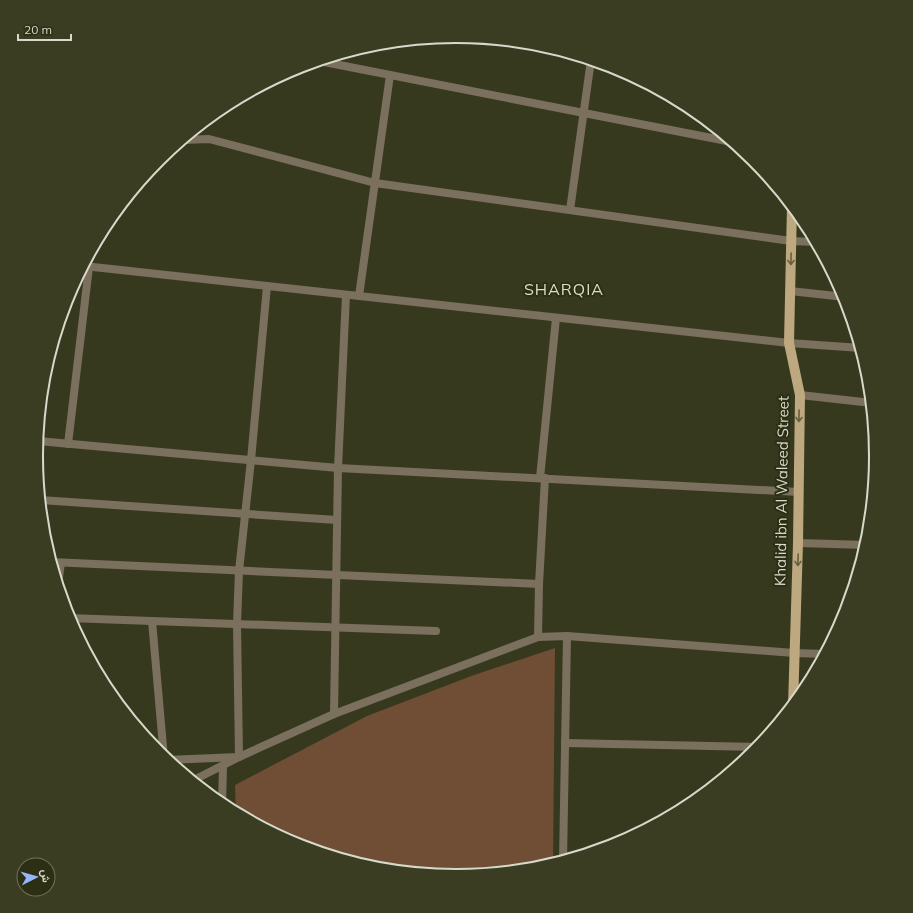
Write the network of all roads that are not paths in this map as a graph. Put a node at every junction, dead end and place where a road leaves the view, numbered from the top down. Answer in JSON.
{"nodes":[{"id":1,"x":330,"y":63,"type":"edge"},
{"id":2,"x":590,"y":65,"type":"edge"},
{"id":3,"x":390,"y":75,"type":"junction"},
{"id":4,"x":584,"y":112,"type":"junction"},
{"id":5,"x":191,"y":140,"type":"edge"},
{"id":6,"x":722,"y":140,"type":"edge"},
{"id":7,"x":375,"y":183,"type":"junction"},
{"id":8,"x":570,"y":210,"type":"junction"},
{"id":9,"x":792,"y":215,"type":"edge"},
{"id":10,"x":791,"y":241,"type":"junction"},
{"id":11,"x":810,"y":242,"type":"edge"},
{"id":12,"x":90,"y":266,"type":"edge"},
{"id":13,"x":86,"y":274,"type":"edge"},
{"id":14,"x":267,"y":286,"type":"junction"},
{"id":15,"x":790,"y":291,"type":"junction"},
{"id":16,"x":346,"y":295,"type":"junction"},
{"id":17,"x":359,"y":296,"type":"junction"},
{"id":18,"x":838,"y":296,"type":"edge"},
{"id":19,"x":556,"y":318,"type":"junction"},
{"id":20,"x":789,"y":343,"type":"junction"},
{"id":21,"x":856,"y":348,"type":"edge"},
{"id":22,"x":800,"y":395,"type":"junction"},
{"id":23,"x":866,"y":402,"type":"edge"},
{"id":24,"x":44,"y":442,"type":"edge"},
{"id":25,"x":68,"y":444,"type":"junction"},
{"id":26,"x":251,"y":460,"type":"junction"},
{"id":27,"x":338,"y":468,"type":"junction"},
{"id":28,"x":543,"y":478,"type":"junction"},
{"id":29,"x":799,"y":492,"type":"junction"},
{"id":30,"x":46,"y":500,"type":"edge"},
{"id":31,"x":245,"y":514,"type":"junction"},
{"id":32,"x":337,"y":520,"type":"junction"},
{"id":33,"x":798,"y":543,"type":"junction"},
{"id":34,"x":860,"y":545,"type":"edge"},
{"id":35,"x":57,"y":563,"type":"edge"},
{"id":36,"x":61,"y":563,"type":"junction"},
{"id":37,"x":239,"y":570,"type":"junction"},
{"id":38,"x":60,"y":572,"type":"edge"},
{"id":39,"x":336,"y":575,"type":"junction"},
{"id":40,"x":539,"y":584,"type":"junction"},
{"id":41,"x":76,"y":618,"type":"edge"},
{"id":42,"x":152,"y":621,"type":"junction"},
{"id":43,"x":237,"y":624,"type":"junction"},
{"id":44,"x":335,"y":628,"type":"junction"},
{"id":45,"x":436,"y":632,"type":"dead end"},
{"id":46,"x":567,"y":636,"type":"junction"},
{"id":47,"x":538,"y":637,"type":"junction"},
{"id":48,"x":794,"y":653,"type":"junction"},
{"id":49,"x":820,"y":654,"type":"edge"},
{"id":50,"x":793,"y":696,"type":"edge"},
{"id":51,"x":334,"y":714,"type":"junction"},
{"id":52,"x":565,"y":743,"type":"junction"},
{"id":53,"x":751,"y":747,"type":"edge"},
{"id":54,"x":164,"y":749,"type":"edge"},
{"id":55,"x":240,"y":757,"type":"junction"},
{"id":56,"x":175,"y":759,"type":"edge"},
{"id":57,"x":223,"y":766,"type":"junction"},
{"id":58,"x":197,"y":778,"type":"edge"},
{"id":59,"x":222,"y":797,"type":"edge"},
{"id":60,"x":563,"y":856,"type":"edge"}],
"edges":[{"from":1,"to":3,"type":"street"},
{"from":2,"to":4,"type":"street"},
{"from":3,"to":4,"type":"street"},
{"from":3,"to":7,"type":"street"},
{"from":4,"to":6,"type":"street"},
{"from":4,"to":8,"type":"street"},
{"from":5,"to":7,"type":"street"},
{"from":7,"to":8,"type":"street"},
{"from":7,"to":17,"type":"street"},
{"from":8,"to":10,"type":"street"},
{"from":9,"to":10,"type":"main road","name":"Khalid ibn Al Waleed Street"},
{"from":10,"to":11,"type":"street"},
{"from":10,"to":15,"type":"main road","name":"Khalid ibn Al Waleed Street","one_way":true},
{"from":12,"to":14,"type":"street"},
{"from":13,"to":25,"type":"street"},
{"from":14,"to":16,"type":"street"},
{"from":14,"to":26,"type":"street"},
{"from":15,"to":18,"type":"street"},
{"from":15,"to":20,"type":"main road","name":"Khalid ibn Al Waleed Street"},
{"from":16,"to":17,"type":"street"},
{"from":16,"to":27,"type":"street"},
{"from":17,"to":19,"type":"street"},
{"from":19,"to":20,"type":"street"},
{"from":19,"to":28,"type":"street"},
{"from":20,"to":21,"type":"street"},
{"from":20,"to":22,"type":"main road","name":"Khalid ibn Al Waleed Street"},
{"from":22,"to":23,"type":"street"},
{"from":22,"to":29,"type":"main road","name":"Khalid ibn Al Waleed Street","one_way":true},
{"from":24,"to":25,"type":"street"},
{"from":25,"to":26,"type":"street"},
{"from":26,"to":27,"type":"street"},
{"from":26,"to":31,"type":"street"},
{"from":27,"to":28,"type":"street"},
{"from":27,"to":32,"type":"street"},
{"from":28,"to":29,"type":"street"},
{"from":28,"to":40,"type":"street"},
{"from":29,"to":33,"type":"main road","name":"Khalid ibn Al Waleed Street"},
{"from":30,"to":31,"type":"street"},
{"from":31,"to":32,"type":"street"},
{"from":31,"to":37,"type":"street"},
{"from":32,"to":39,"type":"street"},
{"from":33,"to":34,"type":"street"},
{"from":33,"to":48,"type":"main road","name":"Khalid ibn Al Waleed Street","one_way":true},
{"from":35,"to":36,"type":"street"},
{"from":36,"to":37,"type":"street"},
{"from":36,"to":38,"type":"street"},
{"from":37,"to":39,"type":"street"},
{"from":37,"to":43,"type":"street"},
{"from":39,"to":40,"type":"street"},
{"from":39,"to":44,"type":"street"},
{"from":40,"to":47,"type":"street"},
{"from":41,"to":42,"type":"street"},
{"from":42,"to":43,"type":"street"},
{"from":42,"to":54,"type":"street"},
{"from":43,"to":44,"type":"street"},
{"from":43,"to":55,"type":"street"},
{"from":44,"to":45,"type":"street"},
{"from":44,"to":51,"type":"street"},
{"from":46,"to":47,"type":"street"},
{"from":46,"to":48,"type":"street"},
{"from":46,"to":52,"type":"street"},
{"from":47,"to":51,"type":"street"},
{"from":48,"to":49,"type":"street"},
{"from":48,"to":50,"type":"main road","name":"Khalid ibn Al Waleed Street"},
{"from":51,"to":55,"type":"street"},
{"from":52,"to":53,"type":"street"},
{"from":52,"to":60,"type":"street"},
{"from":55,"to":56,"type":"street"},
{"from":55,"to":57,"type":"street"},
{"from":57,"to":58,"type":"street"},
{"from":57,"to":59,"type":"street"}]}
